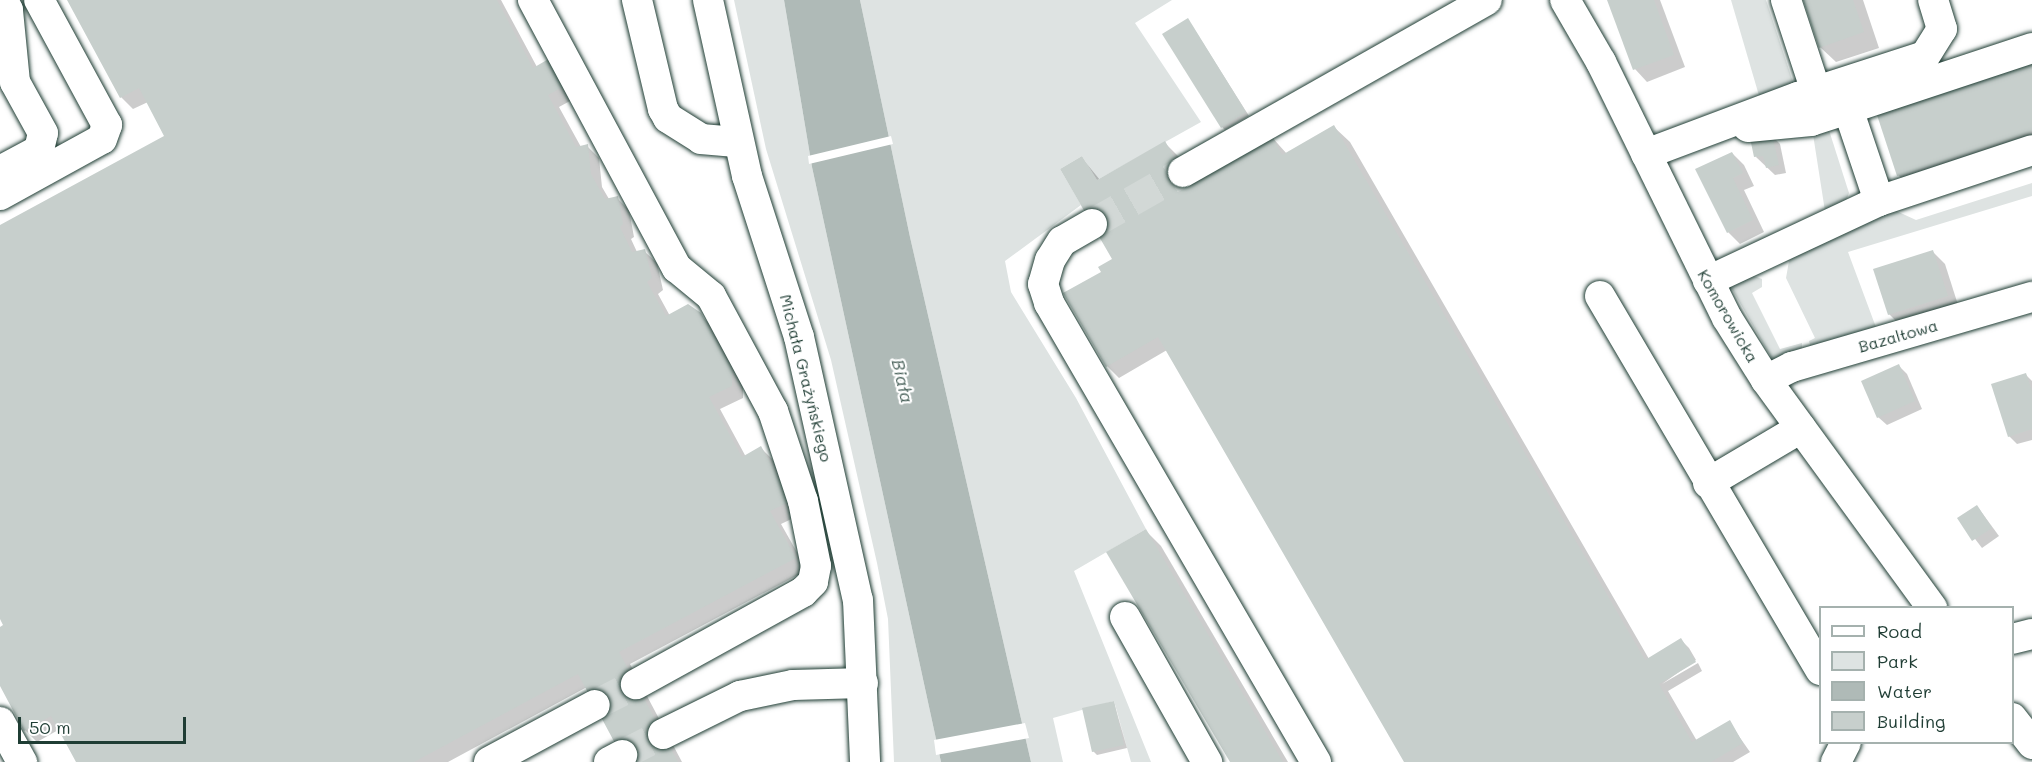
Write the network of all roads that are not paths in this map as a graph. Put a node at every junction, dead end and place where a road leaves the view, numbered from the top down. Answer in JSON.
{"nodes":[{"id":1,"x":3,"y":0,"type":"edge"},
{"id":2,"x":39,"y":0,"type":"edge"},
{"id":3,"x":533,"y":0,"type":"edge"},
{"id":4,"x":617,"y":0,"type":"edge"},
{"id":5,"x":637,"y":0,"type":"edge"},
{"id":6,"x":708,"y":0,"type":"edge"},
{"id":7,"x":1487,"y":0,"type":"edge"},
{"id":8,"x":1565,"y":0,"type":"edge"},
{"id":9,"x":1786,"y":0,"type":"edge"},
{"id":10,"x":1933,"y":0,"type":"edge"},
{"id":11,"x":2032,"y":48,"type":"edge"},
{"id":12,"x":652,"y":65,"type":"junction"},
{"id":13,"x":1816,"y":91,"type":"junction"},
{"id":14,"x":1848,"y":109,"type":"junction"},
{"id":15,"x":1707,"y":131,"type":"junction"},
{"id":16,"x":739,"y":142,"type":"junction"},
{"id":17,"x":2032,"y":150,"type":"edge"},
{"id":18,"x":1646,"y":154,"type":"junction"},
{"id":19,"x":0,"y":171,"type":"edge"},
{"id":20,"x":1183,"y":172,"type":"tunnel mouth"},
{"id":21,"x":0,"y":195,"type":"edge"},
{"id":22,"x":1879,"y":201,"type":"junction"},
{"id":23,"x":1092,"y":224,"type":"tunnel mouth"},
{"id":24,"x":1708,"y":281,"type":"junction"},
{"id":25,"x":1600,"y":296,"type":"dead end"},
{"id":26,"x":2032,"y":297,"type":"edge"},
{"id":27,"x":1766,"y":380,"type":"junction"},
{"id":28,"x":1801,"y":428,"type":"junction"},
{"id":29,"x":1708,"y":483,"type":"junction"},
{"id":30,"x":1931,"y":606,"type":"edge"},
{"id":31,"x":1125,"y":617,"type":"dead end"},
{"id":32,"x":2032,"y":634,"type":"edge"},
{"id":33,"x":2014,"y":639,"type":"edge"},
{"id":34,"x":1819,"y":667,"type":"edge"},
{"id":35,"x":863,"y":683,"type":"junction"},
{"id":36,"x":636,"y":684,"type":"tunnel mouth"},
{"id":37,"x":595,"y":705,"type":"tunnel mouth"},
{"id":38,"x":2014,"y":719,"type":"edge"},
{"id":39,"x":0,"y":722,"type":"edge"},
{"id":40,"x":663,"y":734,"type":"tunnel mouth"},
{"id":41,"x":1845,"y":744,"type":"edge"},
{"id":42,"x":2032,"y":744,"type":"edge"},
{"id":43,"x":22,"y":762,"type":"edge"},
{"id":44,"x":489,"y":762,"type":"edge"},
{"id":45,"x":865,"y":762,"type":"edge"},
{"id":46,"x":1207,"y":762,"type":"edge"},
{"id":47,"x":1316,"y":762,"type":"edge"},
{"id":48,"x":1836,"y":762,"type":"edge"}],
"edges":[{"from":1,"to":19,"type":"street"},
{"from":2,"to":21,"type":"street"},
{"from":3,"to":36,"type":"street"},
{"from":4,"to":12,"type":"street"},
{"from":5,"to":12,"type":"street"},
{"from":6,"to":16,"type":"street","name":"Michała Grażyńskiego"},
{"from":7,"to":20,"type":"street"},
{"from":8,"to":18,"type":"street","name":"Komorowicka"},
{"from":9,"to":13,"type":"street"},
{"from":10,"to":13,"type":"street"},
{"from":11,"to":14,"type":"street"},
{"from":12,"to":16,"type":"street"},
{"from":13,"to":15,"type":"street"},
{"from":14,"to":15,"type":"street"},
{"from":14,"to":22,"type":"street"},
{"from":15,"to":18,"type":"street"},
{"from":16,"to":35,"type":"street","name":"Michała Grażyńskiego"},
{"from":17,"to":22,"type":"street"},
{"from":18,"to":24,"type":"street","name":"Komorowicka"},
{"from":22,"to":24,"type":"street"},
{"from":23,"to":47,"type":"street"},
{"from":24,"to":27,"type":"street","name":"Komorowicka"},
{"from":25,"to":29,"type":"street"},
{"from":26,"to":27,"type":"street","name":"Bazaltowa"},
{"from":27,"to":28,"type":"street","name":"Komorowicka"},
{"from":28,"to":29,"type":"street"},
{"from":28,"to":30,"type":"street","name":"Komorowicka"},
{"from":29,"to":34,"type":"street"},
{"from":31,"to":46,"type":"street"},
{"from":32,"to":33,"type":"street"},
{"from":35,"to":40,"type":"street"},
{"from":35,"to":45,"type":"street","name":"Michała Grażyńskiego"},
{"from":37,"to":44,"type":"street"},
{"from":38,"to":42,"type":"street"},
{"from":39,"to":43,"type":"street"},
{"from":41,"to":48,"type":"street"}]}
